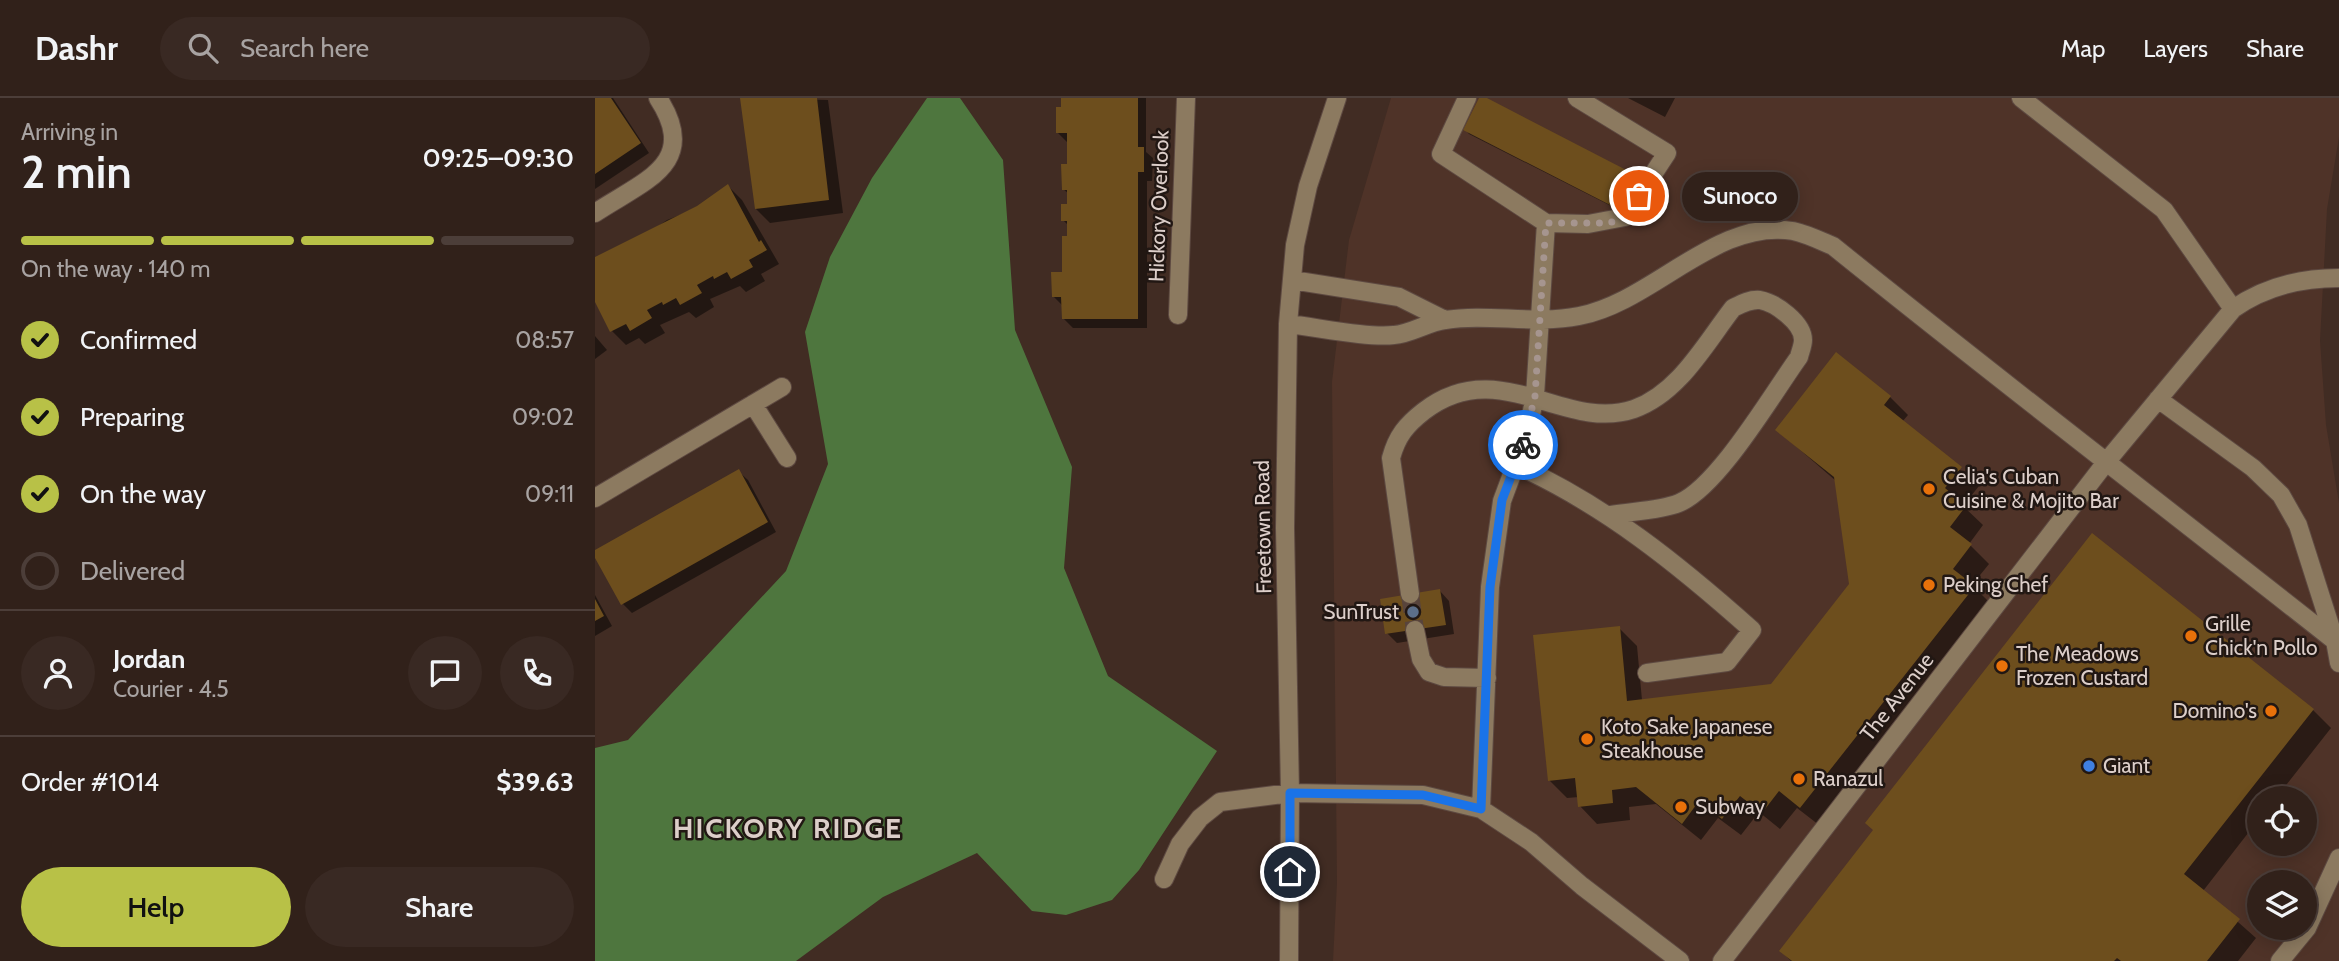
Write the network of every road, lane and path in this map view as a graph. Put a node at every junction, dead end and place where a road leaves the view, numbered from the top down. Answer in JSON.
{"nodes":[{"id":1,"x":658,"y":98,"type":"edge"},
{"id":2,"x":1186,"y":98,"type":"edge"},
{"id":3,"x":1337,"y":98,"type":"edge"},
{"id":4,"x":1467,"y":98,"type":"edge"},
{"id":5,"x":1577,"y":98,"type":"edge"},
{"id":6,"x":2021,"y":98,"type":"edge"},
{"id":7,"x":595,"y":213,"type":"edge"},
{"id":8,"x":1546,"y":223,"type":"junction"},
{"id":9,"x":2339,"y":278,"type":"edge"},
{"id":10,"x":1292,"y":280,"type":"junction"},
{"id":11,"x":2232,"y":309,"type":"junction"},
{"id":12,"x":1178,"y":315,"type":"dead end"},
{"id":13,"x":1445,"y":320,"type":"junction"},
{"id":14,"x":1540,"y":320,"type":"junction"},
{"id":15,"x":1288,"y":324,"type":"junction"},
{"id":16,"x":782,"y":387,"type":"dead end"},
{"id":17,"x":1535,"y":396,"type":"junction"},
{"id":18,"x":2158,"y":399,"type":"junction"},
{"id":19,"x":753,"y":404,"type":"junction"},
{"id":20,"x":787,"y":458,"type":"dead end"},
{"id":21,"x":2107,"y":461,"type":"junction"},
{"id":22,"x":1516,"y":465,"type":"junction"},
{"id":23,"x":595,"y":498,"type":"edge"},
{"id":24,"x":1610,"y":515,"type":"junction"},
{"id":25,"x":1410,"y":594,"type":"tunnel mouth"},
{"id":26,"x":1415,"y":629,"type":"tunnel mouth"},
{"id":27,"x":2335,"y":641,"type":"junction"},
{"id":28,"x":2339,"y":663,"type":"edge"},
{"id":29,"x":1647,"y":673,"type":"dead end"},
{"id":30,"x":1486,"y":678,"type":"junction"},
{"id":31,"x":1290,"y":793,"type":"junction"},
{"id":32,"x":1481,"y":809,"type":"junction"},
{"id":33,"x":2339,"y":858,"type":"edge"},
{"id":34,"x":1164,"y":879,"type":"dead end"},
{"id":35,"x":1289,"y":961,"type":"edge"},
{"id":36,"x":1680,"y":961,"type":"edge"},
{"id":37,"x":1722,"y":961,"type":"edge"},
{"id":38,"x":2280,"y":961,"type":"edge"}],
"edges":[{"from":1,"to":7,"type":"street"},
{"from":2,"to":12,"type":"street","name":"Hickory Overlook"},
{"from":3,"to":10,"type":"street","name":"Freetown Road"},
{"from":4,"to":8,"type":"street"},
{"from":5,"to":8,"type":"street"},
{"from":6,"to":11,"type":"street"},
{"from":8,"to":14,"type":"street"},
{"from":9,"to":11,"type":"street"},
{"from":10,"to":13,"type":"street"},
{"from":10,"to":15,"type":"street","name":"Freetown Road"},
{"from":11,"to":18,"type":"street","name":"The Avenue"},
{"from":13,"to":14,"type":"street"},
{"from":13,"to":15,"type":"street"},
{"from":14,"to":17,"type":"street"},
{"from":14,"to":21,"type":"street"},
{"from":15,"to":31,"type":"street","name":"Freetown Road"},
{"from":16,"to":19,"type":"street"},
{"from":17,"to":22,"type":"street"},
{"from":17,"to":24,"type":"street"},
{"from":17,"to":25,"type":"street"},
{"from":18,"to":21,"type":"street","name":"The Avenue"},
{"from":18,"to":27,"type":"street"},
{"from":19,"to":20,"type":"street"},
{"from":19,"to":23,"type":"street"},
{"from":21,"to":27,"type":"street"},
{"from":21,"to":37,"type":"street","name":"The Avenue"},
{"from":22,"to":24,"type":"street"},
{"from":22,"to":30,"type":"street"},
{"from":24,"to":29,"type":"street"},
{"from":26,"to":30,"type":"street"},
{"from":27,"to":28,"type":"street"},
{"from":30,"to":32,"type":"street"},
{"from":31,"to":32,"type":"street"},
{"from":31,"to":34,"type":"street"},
{"from":31,"to":35,"type":"street","name":"Freetown Road"},
{"from":32,"to":36,"type":"street"},
{"from":33,"to":38,"type":"street"}]}
